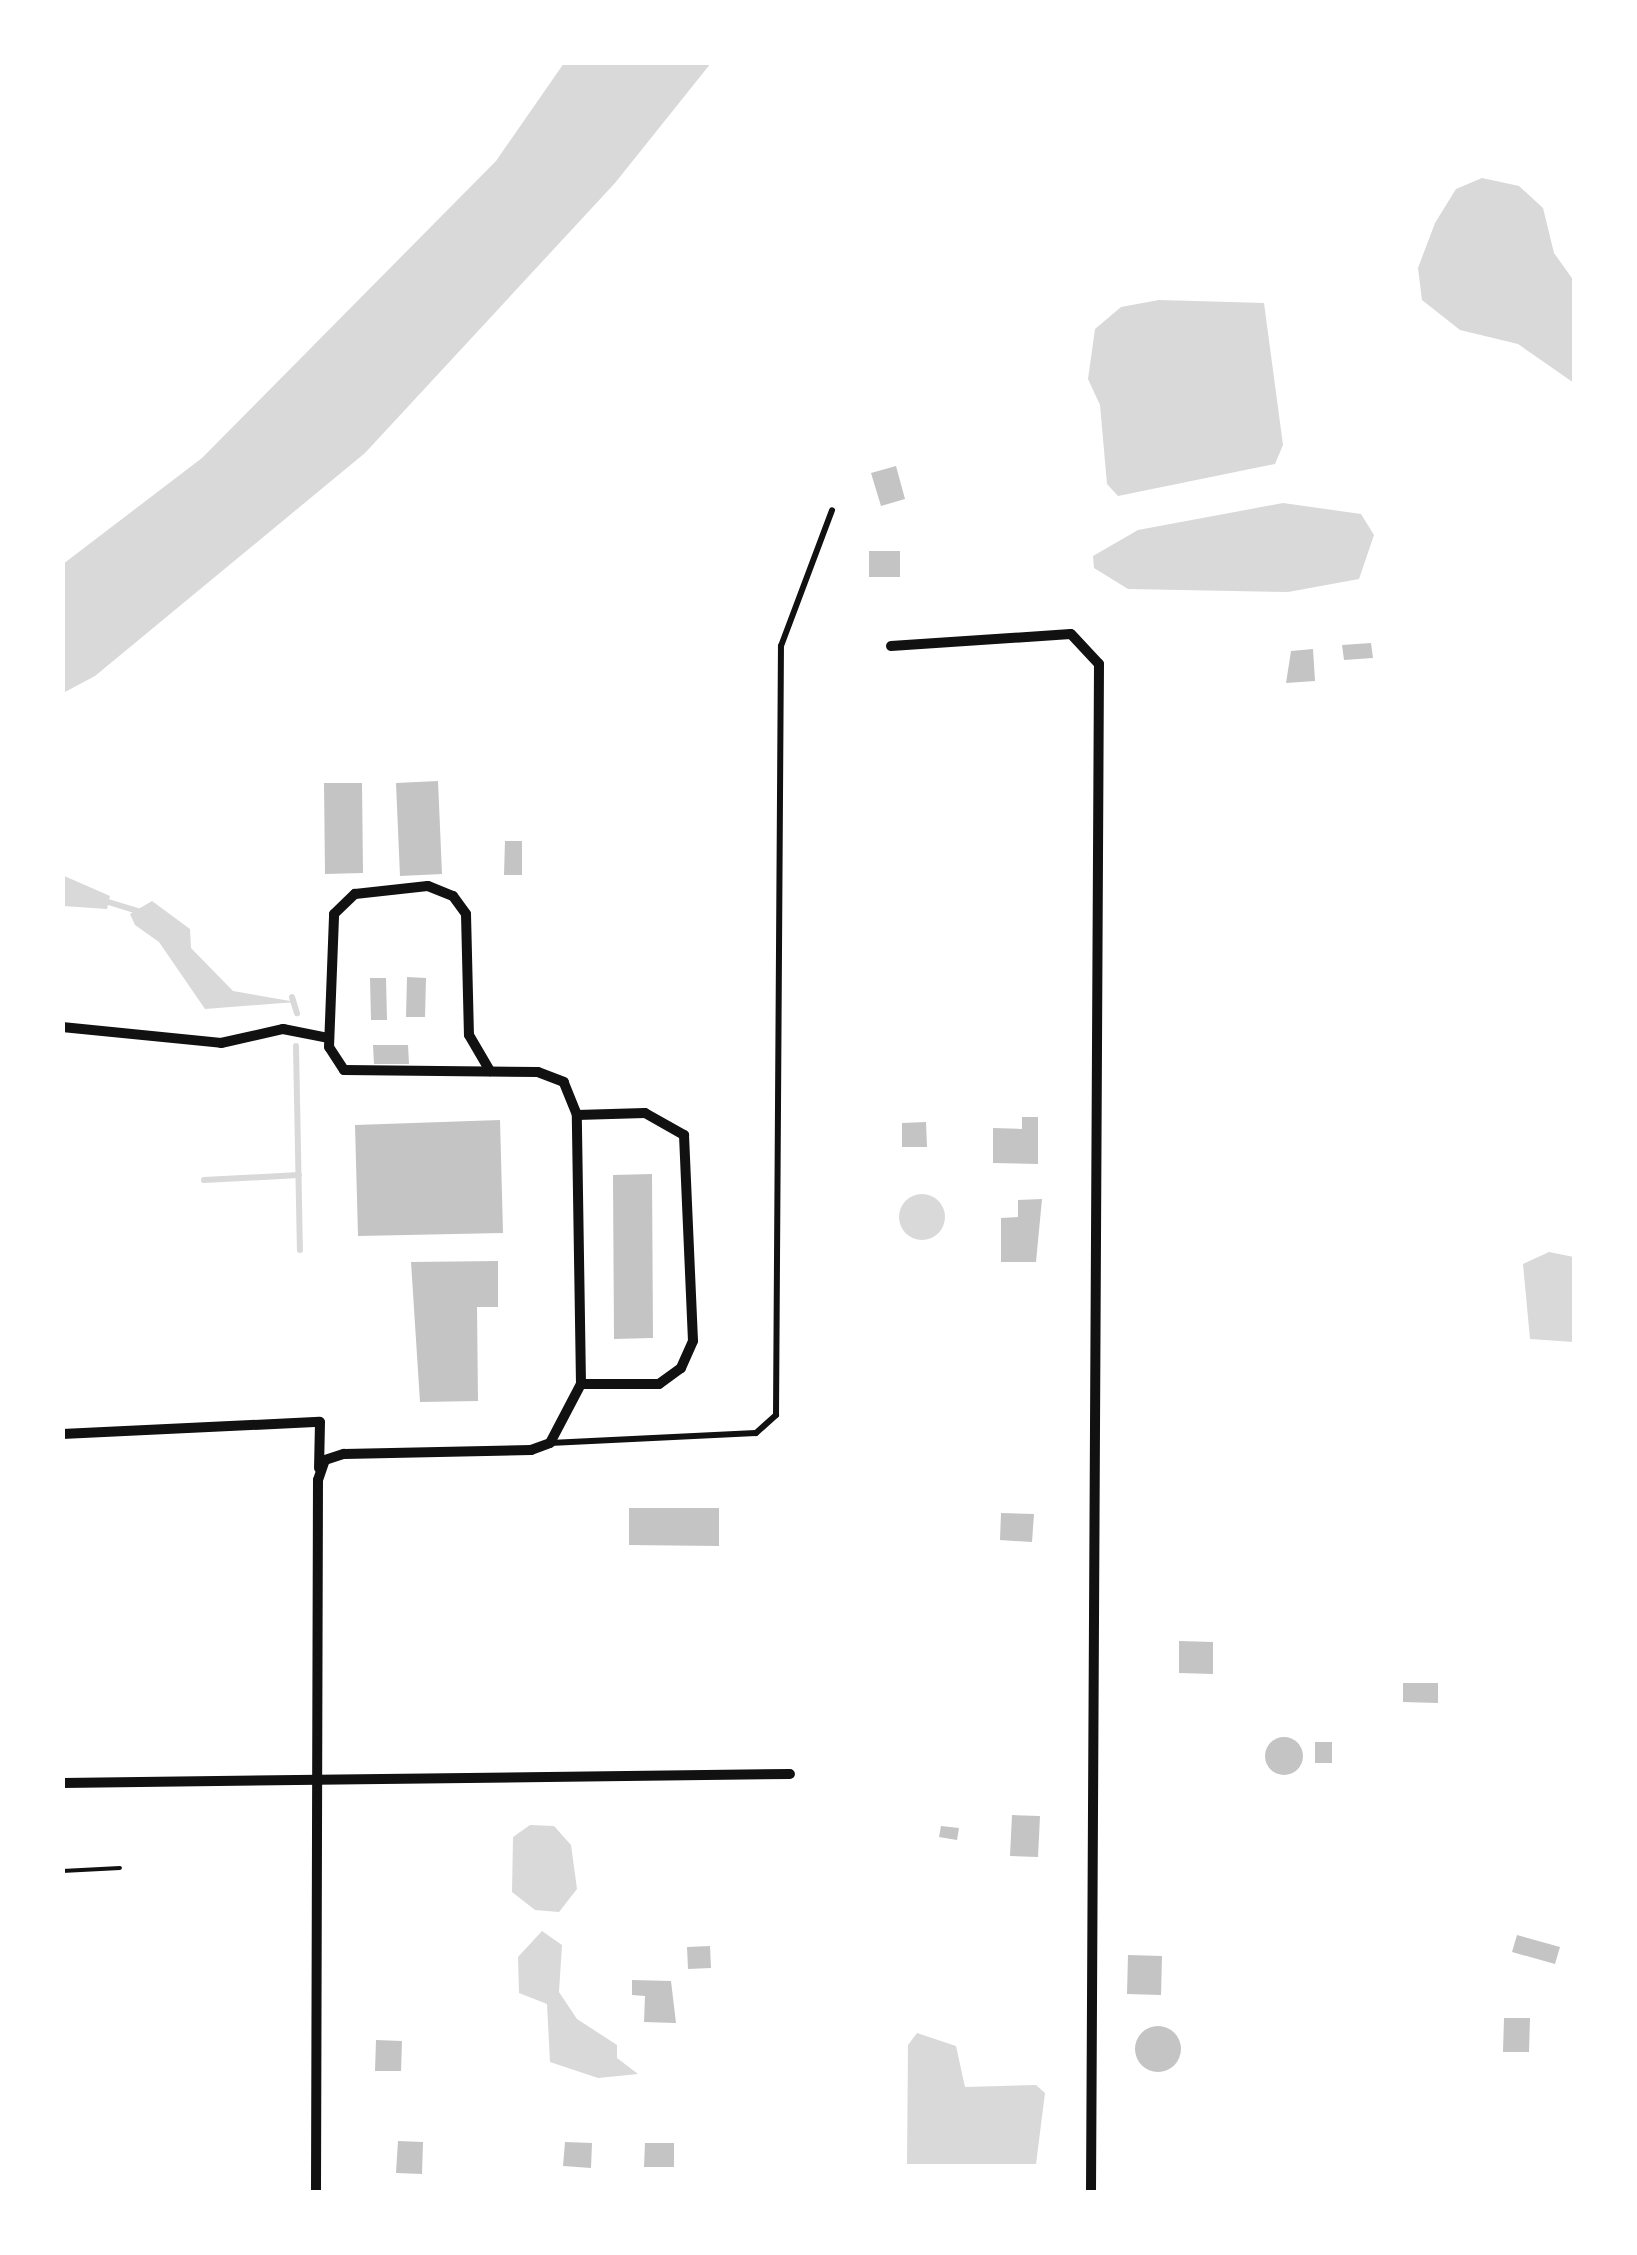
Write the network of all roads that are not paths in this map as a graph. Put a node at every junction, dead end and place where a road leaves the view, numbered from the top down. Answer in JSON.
{"nodes":[{"id":1,"x":832,"y":510,"type":"dead end"},
{"id":2,"x":892,"y":646,"type":"dead end"},
{"id":3,"x":62,"y":1027,"type":"edge"},
{"id":4,"x":329,"y":1038,"type":"junction"},
{"id":5,"x":490,"y":1071,"type":"junction"},
{"id":6,"x":577,"y":1115,"type":"junction"},
{"id":7,"x":581,"y":1384,"type":"junction"},
{"id":8,"x":62,"y":1434,"type":"edge"},
{"id":9,"x":550,"y":1442,"type":"junction"},
{"id":10,"x":318,"y":1480,"type":"junction"},
{"id":11,"x":790,"y":1774,"type":"dead end"},
{"id":12,"x":312,"y":1780,"type":"junction"},
{"id":13,"x":62,"y":1783,"type":"edge"},
{"id":14,"x":316,"y":2192,"type":"edge"},
{"id":15,"x":1091,"y":2192,"type":"edge"}],
"edges":[{"from":1,"to":9,"type":"lane"},
{"from":2,"to":15,"type":"street"},
{"from":3,"to":4,"type":"street"},
{"from":4,"to":5,"type":"street"},
{"from":4,"to":5,"type":"street"},
{"from":5,"to":6,"type":"street"},
{"from":6,"to":7,"type":"street"},
{"from":6,"to":7,"type":"street"},
{"from":7,"to":9,"type":"street"},
{"from":8,"to":10,"type":"street"},
{"from":9,"to":10,"type":"street"},
{"from":10,"to":12,"type":"street"},
{"from":11,"to":12,"type":"street"},
{"from":12,"to":13,"type":"street"},
{"from":12,"to":14,"type":"street"}]}
